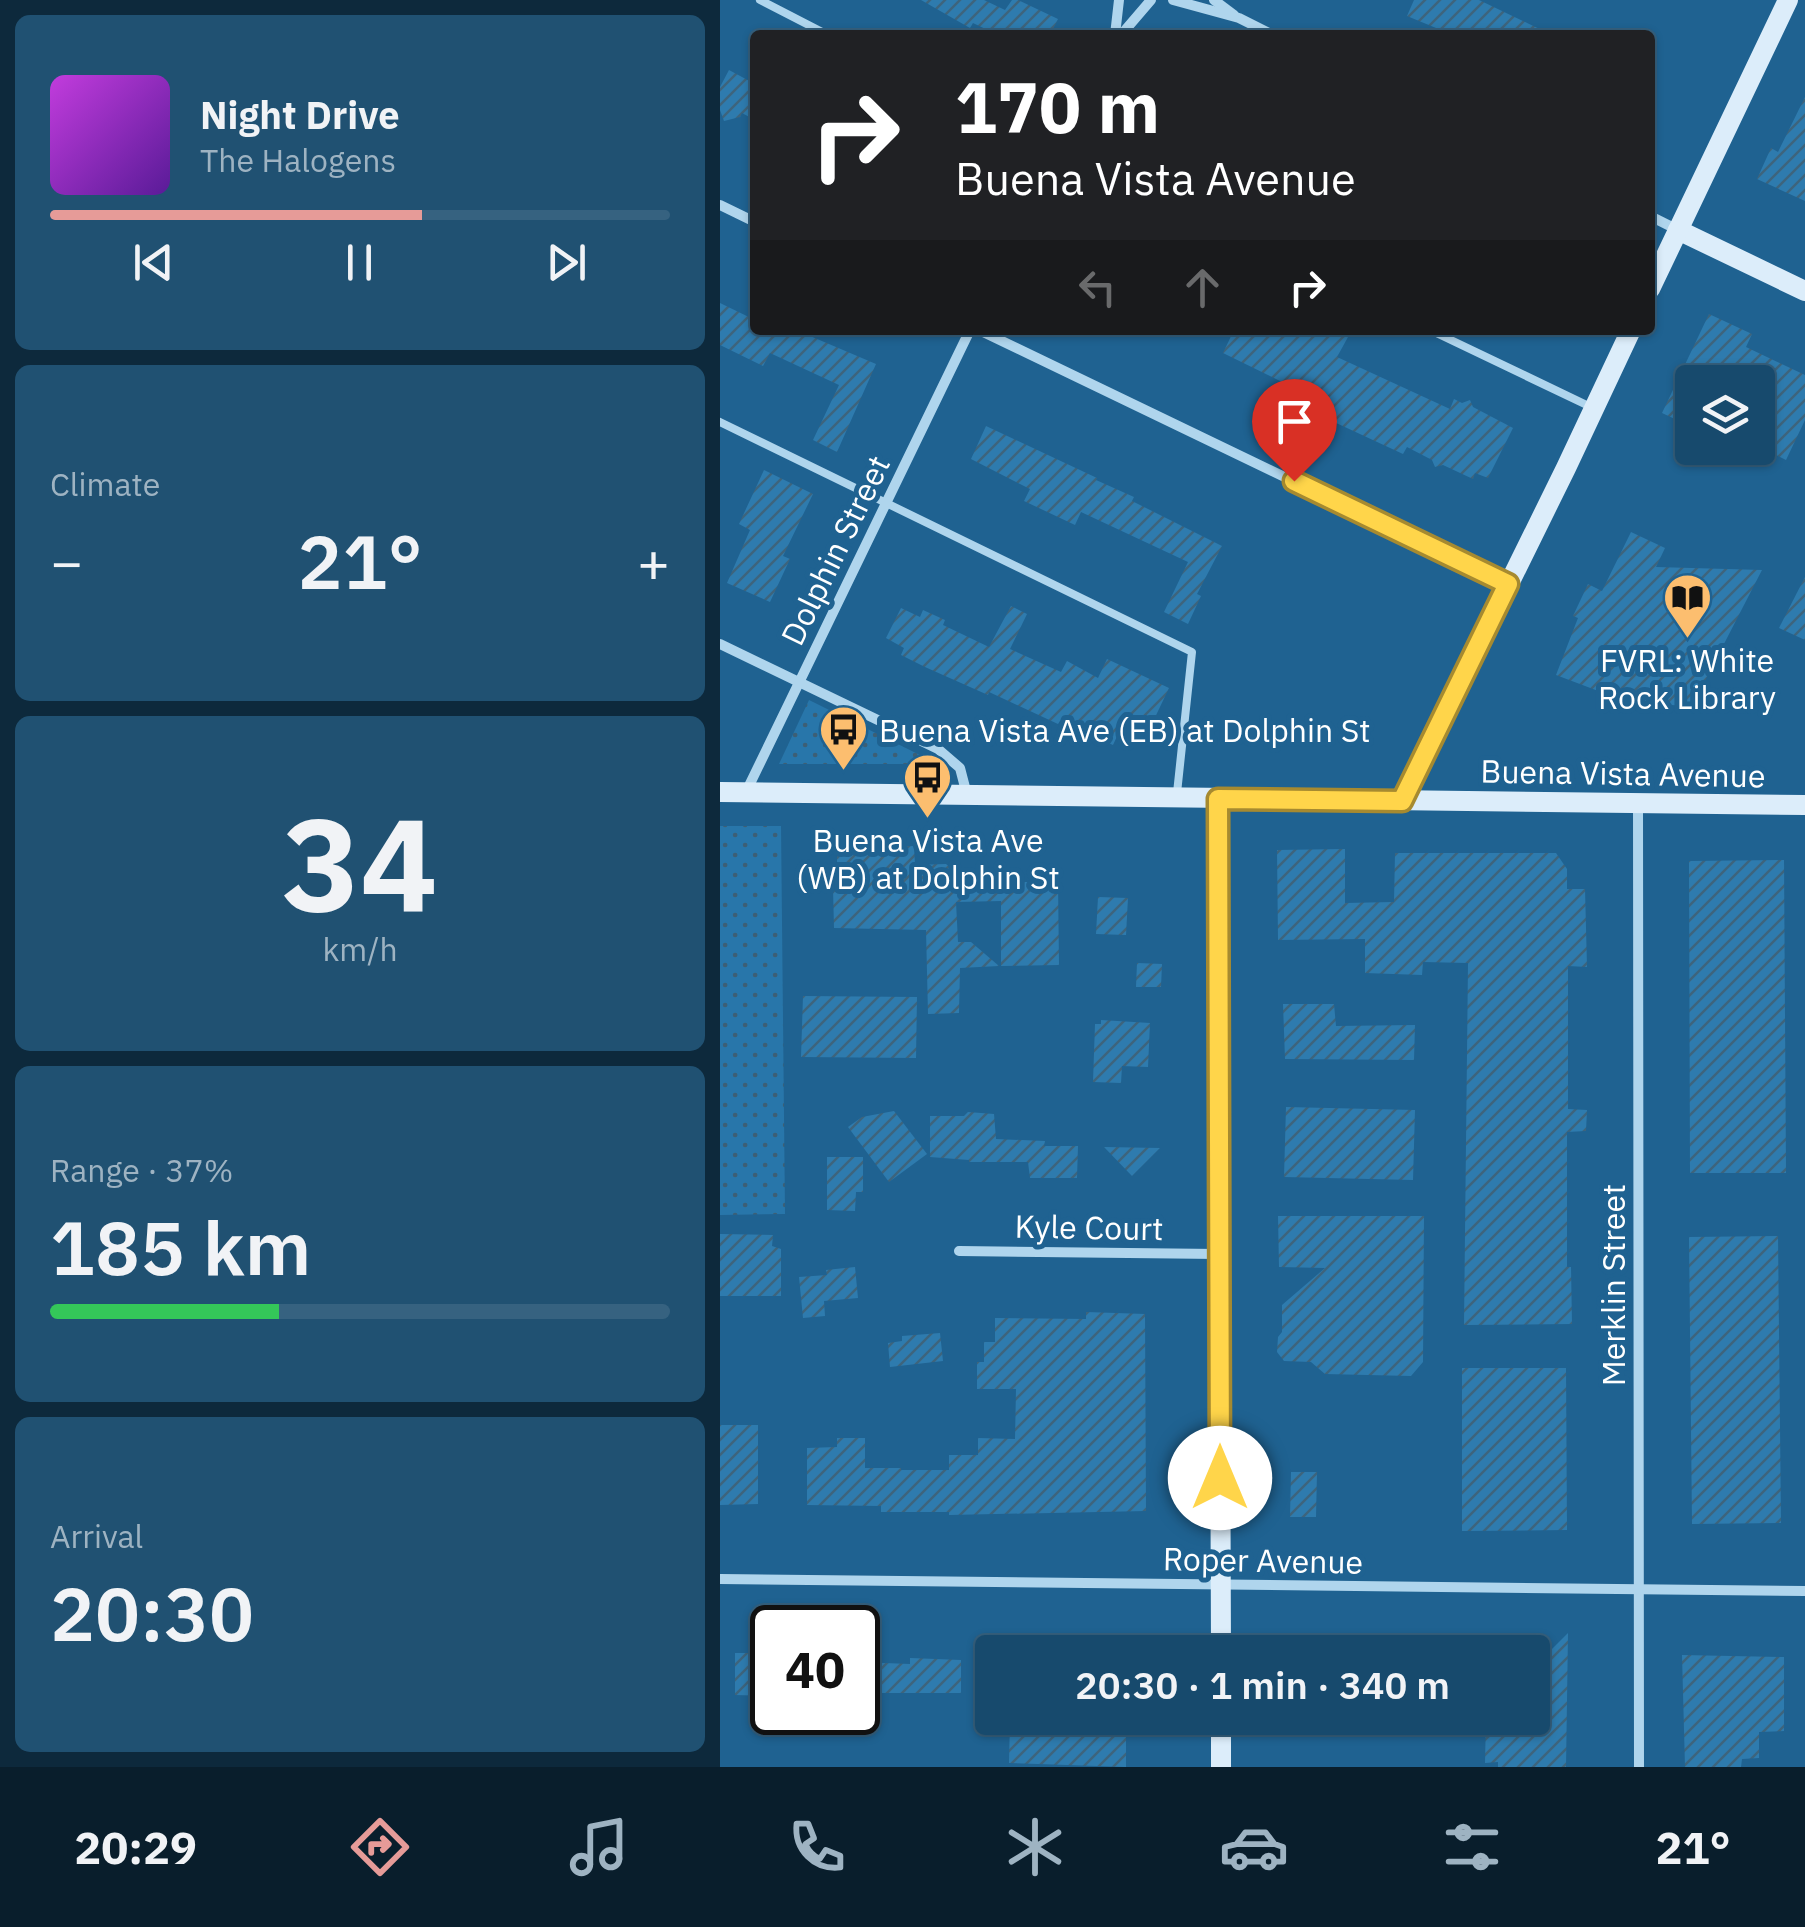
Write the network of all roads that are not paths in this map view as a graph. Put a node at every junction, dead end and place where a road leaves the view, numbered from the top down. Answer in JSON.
{"nodes":[{"id":1,"x":760,"y":0,"type":"edge"},
{"id":2,"x":1119,"y":0,"type":"edge"},
{"id":3,"x":1151,"y":0,"type":"edge"},
{"id":4,"x":1173,"y":0,"type":"edge"},
{"id":5,"x":1214,"y":0,"type":"edge"},
{"id":6,"x":1788,"y":0,"type":"edge"},
{"id":7,"x":1239,"y":18,"type":"junction"},
{"id":8,"x":818,"y":30,"type":"edge"},
{"id":9,"x":1118,"y":30,"type":"edge"},
{"id":10,"x":1123,"y":30,"type":"edge"},
{"id":11,"x":1263,"y":30,"type":"edge"},
{"id":12,"x":720,"y":205,"type":"edge"},
{"id":13,"x":1655,"y":218,"type":"edge"},
{"id":14,"x":750,"y":220,"type":"edge"},
{"id":15,"x":1678,"y":230,"type":"junction"},
{"id":16,"x":1655,"y":278,"type":"edge"},
{"id":17,"x":1805,"y":291,"type":"edge"},
{"id":18,"x":968,"y":335,"type":"edge"},
{"id":19,"x":989,"y":335,"type":"edge"},
{"id":20,"x":1441,"y":335,"type":"edge"},
{"id":21,"x":1628,"y":335,"type":"edge"},
{"id":22,"x":1594,"y":408,"type":"junction"},
{"id":23,"x":720,"y":422,"type":"edge"},
{"id":24,"x":885,"y":504,"type":"junction"},
{"id":25,"x":1508,"y":584,"type":"junction"},
{"id":26,"x":720,"y":644,"type":"edge"},
{"id":27,"x":799,"y":683,"type":"junction"},
{"id":28,"x":720,"y":792,"type":"edge"},
{"id":29,"x":746,"y":792,"type":"junction"},
{"id":30,"x":967,"y":796,"type":"junction"},
{"id":31,"x":1177,"y":798,"type":"junction"},
{"id":32,"x":1218,"y":799,"type":"junction"},
{"id":33,"x":1402,"y":801,"type":"junction"},
{"id":34,"x":1638,"y":803,"type":"junction"},
{"id":35,"x":1805,"y":805,"type":"edge"},
{"id":36,"x":959,"y":1251,"type":"dead end"},
{"id":37,"x":1218,"y":1254,"type":"junction"},
{"id":38,"x":720,"y":1579,"type":"edge"},
{"id":39,"x":1221,"y":1584,"type":"junction"},
{"id":40,"x":1639,"y":1589,"type":"junction"},
{"id":41,"x":1805,"y":1591,"type":"edge"},
{"id":42,"x":1221,"y":1635,"type":"edge"},
{"id":43,"x":1221,"y":1735,"type":"edge"},
{"id":44,"x":1221,"y":1767,"type":"edge"},
{"id":45,"x":1639,"y":1767,"type":"edge"}],
"edges":[{"from":1,"to":8,"type":"lane"},
{"from":2,"to":9,"type":"street"},
{"from":3,"to":10,"type":"street"},
{"from":4,"to":7,"type":"street"},
{"from":5,"to":7,"type":"street"},
{"from":6,"to":15,"type":"street"},
{"from":7,"to":11,"type":"street"},
{"from":12,"to":14,"type":"street"},
{"from":13,"to":15,"type":"street"},
{"from":15,"to":16,"type":"street"},
{"from":15,"to":17,"type":"street"},
{"from":18,"to":24,"type":"street","name":"Dolphin Street"},
{"from":19,"to":25,"type":"street"},
{"from":20,"to":22,"type":"lane"},
{"from":21,"to":22,"type":"street"},
{"from":22,"to":25,"type":"street"},
{"from":23,"to":24,"type":"lane"},
{"from":24,"to":27,"type":"street","name":"Dolphin Street"},
{"from":24,"to":31,"type":"lane"},
{"from":25,"to":33,"type":"street"},
{"from":26,"to":27,"type":"street"},
{"from":27,"to":29,"type":"street","name":"Dolphin Street"},
{"from":27,"to":30,"type":"street"},
{"from":28,"to":29,"type":"street","name":"Buena Vista Avenue"},
{"from":29,"to":30,"type":"street","name":"Buena Vista Avenue"},
{"from":30,"to":31,"type":"street","name":"Buena Vista Avenue"},
{"from":31,"to":32,"type":"street","name":"Buena Vista Avenue"},
{"from":32,"to":33,"type":"street","name":"Buena Vista Avenue"},
{"from":32,"to":37,"type":"street"},
{"from":33,"to":34,"type":"street","name":"Buena Vista Avenue"},
{"from":34,"to":35,"type":"street","name":"Buena Vista Avenue"},
{"from":34,"to":40,"type":"street","name":"Merklin Street"},
{"from":36,"to":37,"type":"street","name":"Kyle Court"},
{"from":37,"to":39,"type":"street"},
{"from":38,"to":39,"type":"street","name":"Roper Avenue"},
{"from":39,"to":40,"type":"street","name":"Roper Avenue"},
{"from":39,"to":42,"type":"street"},
{"from":40,"to":41,"type":"street","name":"Roper Avenue"},
{"from":40,"to":45,"type":"street","name":"Merklin Street"},
{"from":43,"to":44,"type":"street"}]}
